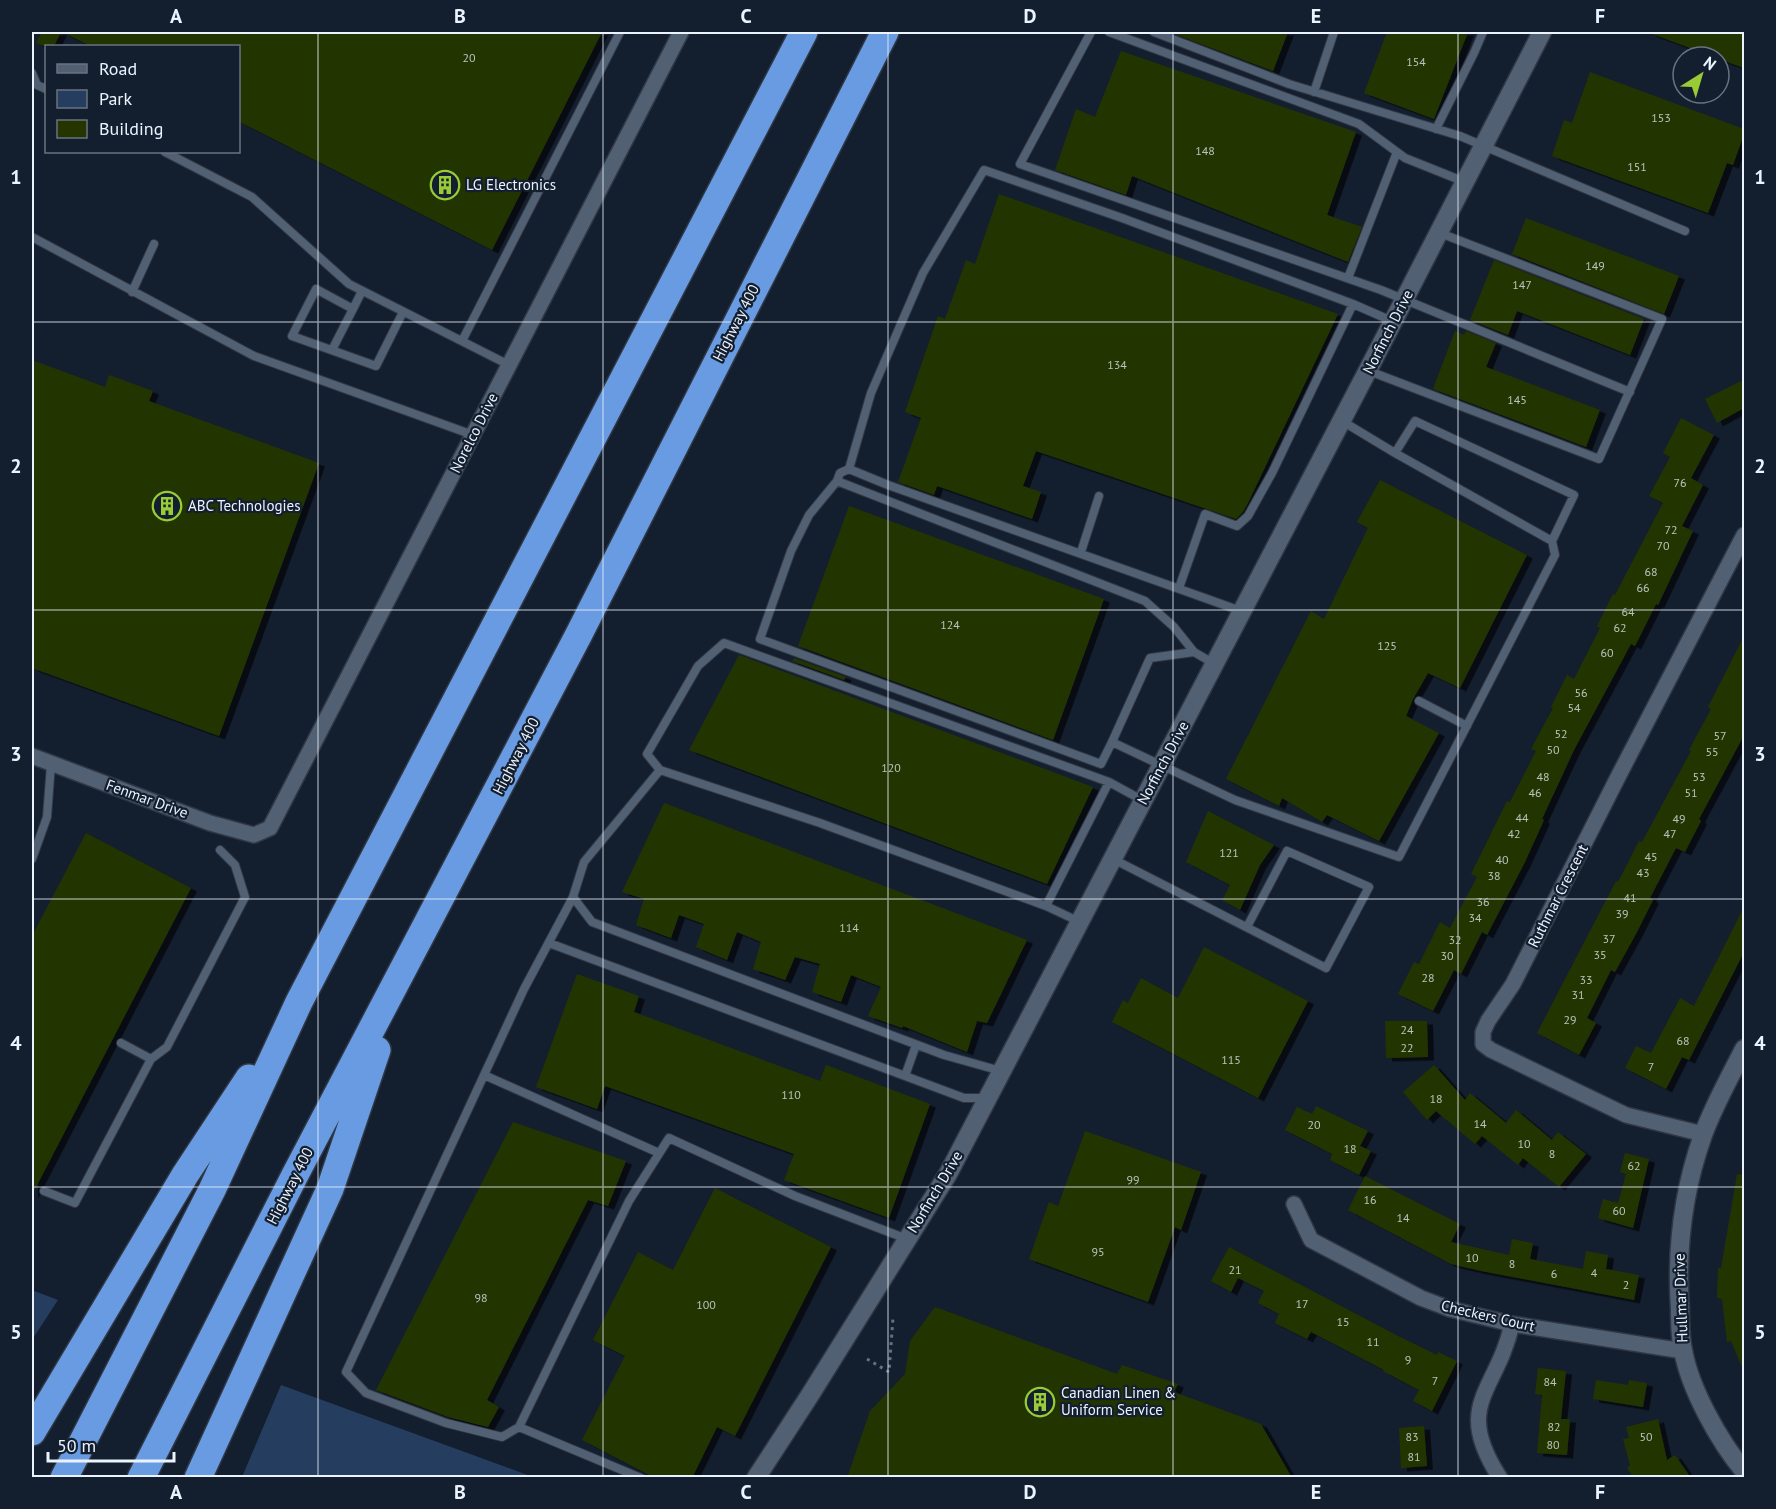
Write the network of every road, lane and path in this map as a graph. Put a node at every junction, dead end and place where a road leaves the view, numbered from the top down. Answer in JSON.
{"nodes":[{"id":1,"x":620,"y":32,"type":"edge"},
{"id":2,"x":681,"y":32,"type":"edge"},
{"id":3,"x":804,"y":32,"type":"edge"},
{"id":4,"x":885,"y":32,"type":"edge"},
{"id":5,"x":1091,"y":32,"type":"edge"},
{"id":6,"x":1108,"y":32,"type":"edge"},
{"id":7,"x":1154,"y":32,"type":"edge"},
{"id":8,"x":1334,"y":32,"type":"edge"},
{"id":9,"x":1483,"y":32,"type":"edge"},
{"id":10,"x":1542,"y":32,"type":"edge"},
{"id":11,"x":32,"y":73,"type":"edge"},
{"id":12,"x":45,"y":89,"type":"edge"},
{"id":13,"x":1314,"y":92,"type":"junction"},
{"id":14,"x":1436,"y":129,"type":"junction"},
{"id":15,"x":1483,"y":147,"type":"junction"},
{"id":16,"x":1397,"y":152,"type":"junction"},
{"id":17,"x":167,"y":153,"type":"edge"},
{"id":18,"x":1465,"y":182,"type":"junction"},
{"id":19,"x":1685,"y":231,"type":"dead end"},
{"id":20,"x":1439,"y":232,"type":"junction"},
{"id":21,"x":32,"y":237,"type":"edge"},
{"id":22,"x":154,"y":244,"type":"dead end"},
{"id":23,"x":1348,"y":278,"type":"junction"},
{"id":24,"x":362,"y":291,"type":"junction"},
{"id":25,"x":132,"y":292,"type":"junction"},
{"id":26,"x":1405,"y":299,"type":"junction"},
{"id":27,"x":1353,"y":304,"type":"junction"},
{"id":28,"x":353,"y":309,"type":"junction"},
{"id":29,"x":403,"y":312,"type":"junction"},
{"id":30,"x":1393,"y":322,"type":"junction"},
{"id":31,"x":462,"y":341,"type":"junction"},
{"id":32,"x":332,"y":350,"type":"junction"},
{"id":33,"x":509,"y":366,"type":"junction"},
{"id":34,"x":1368,"y":370,"type":"junction"},
{"id":35,"x":1630,"y":392,"type":"junction"},
{"id":36,"x":1342,"y":421,"type":"junction"},
{"id":37,"x":472,"y":435,"type":"junction"},
{"id":38,"x":1395,"y":453,"type":"junction"},
{"id":39,"x":849,"y":469,"type":"junction"},
{"id":40,"x":837,"y":481,"type":"junction"},
{"id":41,"x":1099,"y":496,"type":"dead end"},
{"id":42,"x":1744,"y":535,"type":"edge"},
{"id":43,"x":1552,"y":541,"type":"junction"},
{"id":44,"x":1081,"y":552,"type":"junction"},
{"id":45,"x":1179,"y":588,"type":"junction"},
{"id":46,"x":1242,"y":611,"type":"junction"},
{"id":47,"x":1194,"y":652,"type":"junction"},
{"id":48,"x":1215,"y":664,"type":"junction"},
{"id":49,"x":1419,"y":701,"type":"dead end"},
{"id":50,"x":1467,"y":726,"type":"junction"},
{"id":51,"x":1112,"y":742,"type":"junction"},
{"id":52,"x":32,"y":756,"type":"edge"},
{"id":53,"x":51,"y":764,"type":"junction"},
{"id":54,"x":1101,"y":765,"type":"junction"},
{"id":55,"x":1161,"y":766,"type":"junction"},
{"id":56,"x":660,"y":770,"type":"junction"},
{"id":57,"x":1096,"y":777,"type":"junction"},
{"id":58,"x":1109,"y":782,"type":"junction"},
{"id":59,"x":1143,"y":801,"type":"junction"},
{"id":60,"x":263,"y":832,"type":"joint"},
{"id":61,"x":220,"y":850,"type":"dead end"},
{"id":62,"x":32,"y":859,"type":"edge"},
{"id":63,"x":1113,"y":859,"type":"junction"},
{"id":64,"x":573,"y":897,"type":"junction"},
{"id":65,"x":1046,"y":906,"type":"junction"},
{"id":66,"x":1080,"y":922,"type":"junction"},
{"id":67,"x":1247,"y":927,"type":"junction"},
{"id":68,"x":549,"y":943,"type":"junction"},
{"id":69,"x":403,"y":973,"type":"junction"},
{"id":70,"x":299,"y":1002,"type":"junction"},
{"id":71,"x":121,"y":1043,"type":"dead end"},
{"id":72,"x":916,"y":1045,"type":"junction"},
{"id":73,"x":1744,"y":1049,"type":"edge"},
{"id":74,"x":151,"y":1059,"type":"junction"},
{"id":75,"x":1002,"y":1071,"type":"junction"},
{"id":76,"x":484,"y":1075,"type":"junction"},
{"id":77,"x":905,"y":1076,"type":"junction"},
{"id":78,"x":987,"y":1098,"type":"junction"},
{"id":79,"x":1703,"y":1134,"type":"junction"},
{"id":80,"x":659,"y":1153,"type":"junction"},
{"id":81,"x":44,"y":1191,"type":"dead end"},
{"id":82,"x":1294,"y":1204,"type":"dead end"},
{"id":83,"x":907,"y":1239,"type":"junction"},
{"id":84,"x":893,"y":1318,"type":"dead end"},
{"id":85,"x":1512,"y":1324,"type":"junction"},
{"id":86,"x":1683,"y":1352,"type":"junction"},
{"id":87,"x":867,"y":1359,"type":"dead end"},
{"id":88,"x":519,"y":1427,"type":"junction"},
{"id":89,"x":32,"y":1432,"type":"edge"},
{"id":90,"x":1744,"y":1471,"type":"edge"},
{"id":91,"x":64,"y":1478,"type":"edge"},
{"id":92,"x":141,"y":1478,"type":"edge"},
{"id":93,"x":198,"y":1478,"type":"edge"},
{"id":94,"x":641,"y":1478,"type":"edge"},
{"id":95,"x":756,"y":1478,"type":"edge"},
{"id":96,"x":1500,"y":1478,"type":"edge"}],
"edges":[{"from":1,"to":31,"type":"lane"},
{"from":2,"to":33,"type":"street","name":"Norelco Drive"},
{"from":3,"to":70,"type":"highway"},
{"from":4,"to":69,"type":"highway","name":"Highway 400"},
{"from":5,"to":23,"type":"lane"},
{"from":6,"to":16,"type":"lane"},
{"from":7,"to":13,"type":"lane"},
{"from":8,"to":13,"type":"lane"},
{"from":9,"to":14,"type":"lane"},
{"from":10,"to":15,"type":"street","name":"Norfinch Drive"},
{"from":11,"to":12,"type":"lane"},
{"from":13,"to":14,"type":"lane"},
{"from":14,"to":15,"type":"lane"},
{"from":15,"to":18,"type":"street","name":"Norfinch Drive"},
{"from":15,"to":19,"type":"lane"},
{"from":16,"to":18,"type":"lane"},
{"from":16,"to":23,"type":"lane"},
{"from":17,"to":24,"type":"lane"},
{"from":18,"to":20,"type":"street","name":"Norfinch Drive"},
{"from":20,"to":26,"type":"street","name":"Norfinch Drive"},
{"from":20,"to":35,"type":"lane"},
{"from":21,"to":25,"type":"lane"},
{"from":22,"to":25,"type":"lane"},
{"from":23,"to":26,"type":"lane"},
{"from":24,"to":28,"type":"lane"},
{"from":24,"to":29,"type":"lane"},
{"from":25,"to":37,"type":"lane"},
{"from":26,"to":30,"type":"street","name":"Norfinch Drive"},
{"from":26,"to":35,"type":"lane"},
{"from":27,"to":30,"type":"lane"},
{"from":27,"to":39,"type":"lane"},
{"from":27,"to":45,"type":"lane"},
{"from":28,"to":32,"type":"lane"},
{"from":28,"to":32,"type":"lane"},
{"from":29,"to":31,"type":"lane"},
{"from":29,"to":32,"type":"lane"},
{"from":30,"to":34,"type":"street","name":"Norfinch Drive"},
{"from":31,"to":33,"type":"lane"},
{"from":33,"to":37,"type":"street","name":"Norelco Drive"},
{"from":34,"to":35,"type":"lane"},
{"from":34,"to":36,"type":"street","name":"Norfinch Drive"},
{"from":36,"to":38,"type":"lane"},
{"from":36,"to":46,"type":"street","name":"Norfinch Drive"},
{"from":37,"to":60,"type":"street","name":"Norelco Drive"},
{"from":38,"to":43,"type":"lane"},
{"from":38,"to":43,"type":"lane"},
{"from":39,"to":40,"type":"lane"},
{"from":39,"to":44,"type":"lane"},
{"from":40,"to":47,"type":"lane"},
{"from":40,"to":54,"type":"lane"},
{"from":41,"to":44,"type":"lane"},
{"from":42,"to":79,"type":"street","name":"Ruthmar Crescent"},
{"from":43,"to":50,"type":"lane"},
{"from":44,"to":45,"type":"lane"},
{"from":45,"to":46,"type":"lane"},
{"from":46,"to":48,"type":"street","name":"Norfinch Drive"},
{"from":47,"to":48,"type":"lane"},
{"from":47,"to":51,"type":"lane"},
{"from":48,"to":55,"type":"street","name":"Norfinch Drive"},
{"from":49,"to":50,"type":"lane"},
{"from":50,"to":55,"type":"lane"},
{"from":51,"to":54,"type":"lane"},
{"from":51,"to":55,"type":"lane"},
{"from":52,"to":53,"type":"street","name":"Fenmar Drive"},
{"from":53,"to":60,"type":"street","name":"Fenmar Drive"},
{"from":53,"to":62,"type":"lane"},
{"from":54,"to":57,"type":"lane"},
{"from":55,"to":59,"type":"street","name":"Norfinch Drive"},
{"from":56,"to":57,"type":"lane"},
{"from":56,"to":64,"type":"lane"},
{"from":56,"to":65,"type":"lane"},
{"from":57,"to":58,"type":"lane"},
{"from":58,"to":59,"type":"lane"},
{"from":58,"to":65,"type":"lane"},
{"from":59,"to":63,"type":"street","name":"Norfinch Drive"},
{"from":61,"to":74,"type":"lane"},
{"from":63,"to":66,"type":"street","name":"Norfinch Drive"},
{"from":63,"to":67,"type":"lane"},
{"from":64,"to":68,"type":"lane"},
{"from":64,"to":72,"type":"lane"},
{"from":65,"to":66,"type":"lane"},
{"from":66,"to":75,"type":"street","name":"Norfinch Drive"},
{"from":67,"to":67,"type":"lane"},
{"from":68,"to":76,"type":"lane"},
{"from":68,"to":77,"type":"lane"},
{"from":69,"to":92,"type":"highway","name":"Highway 400"},
{"from":69,"to":93,"type":"highway"},
{"from":70,"to":89,"type":"highway"},
{"from":70,"to":91,"type":"highway"},
{"from":71,"to":74,"type":"lane"},
{"from":72,"to":75,"type":"lane"},
{"from":72,"to":77,"type":"lane"},
{"from":73,"to":79,"type":"street","name":"Hullmar Drive"},
{"from":74,"to":81,"type":"lane"},
{"from":75,"to":78,"type":"street","name":"Norfinch Drive"},
{"from":76,"to":80,"type":"lane"},
{"from":76,"to":88,"type":"lane"},
{"from":77,"to":78,"type":"lane"},
{"from":78,"to":83,"type":"street","name":"Norfinch Drive"},
{"from":79,"to":86,"type":"street","name":"Hullmar Drive"},
{"from":80,"to":83,"type":"lane"},
{"from":80,"to":88,"type":"lane"},
{"from":82,"to":85,"type":"street","name":"Checkers Court"},
{"from":83,"to":95,"type":"street","name":"Norfinch Drive"},
{"from":84,"to":87,"type":"path"},
{"from":85,"to":86,"type":"street","name":"Checkers Court"},
{"from":85,"to":96,"type":"street"},
{"from":86,"to":90,"type":"street","name":"Hullmar Drive"},
{"from":88,"to":94,"type":"lane"}]}
